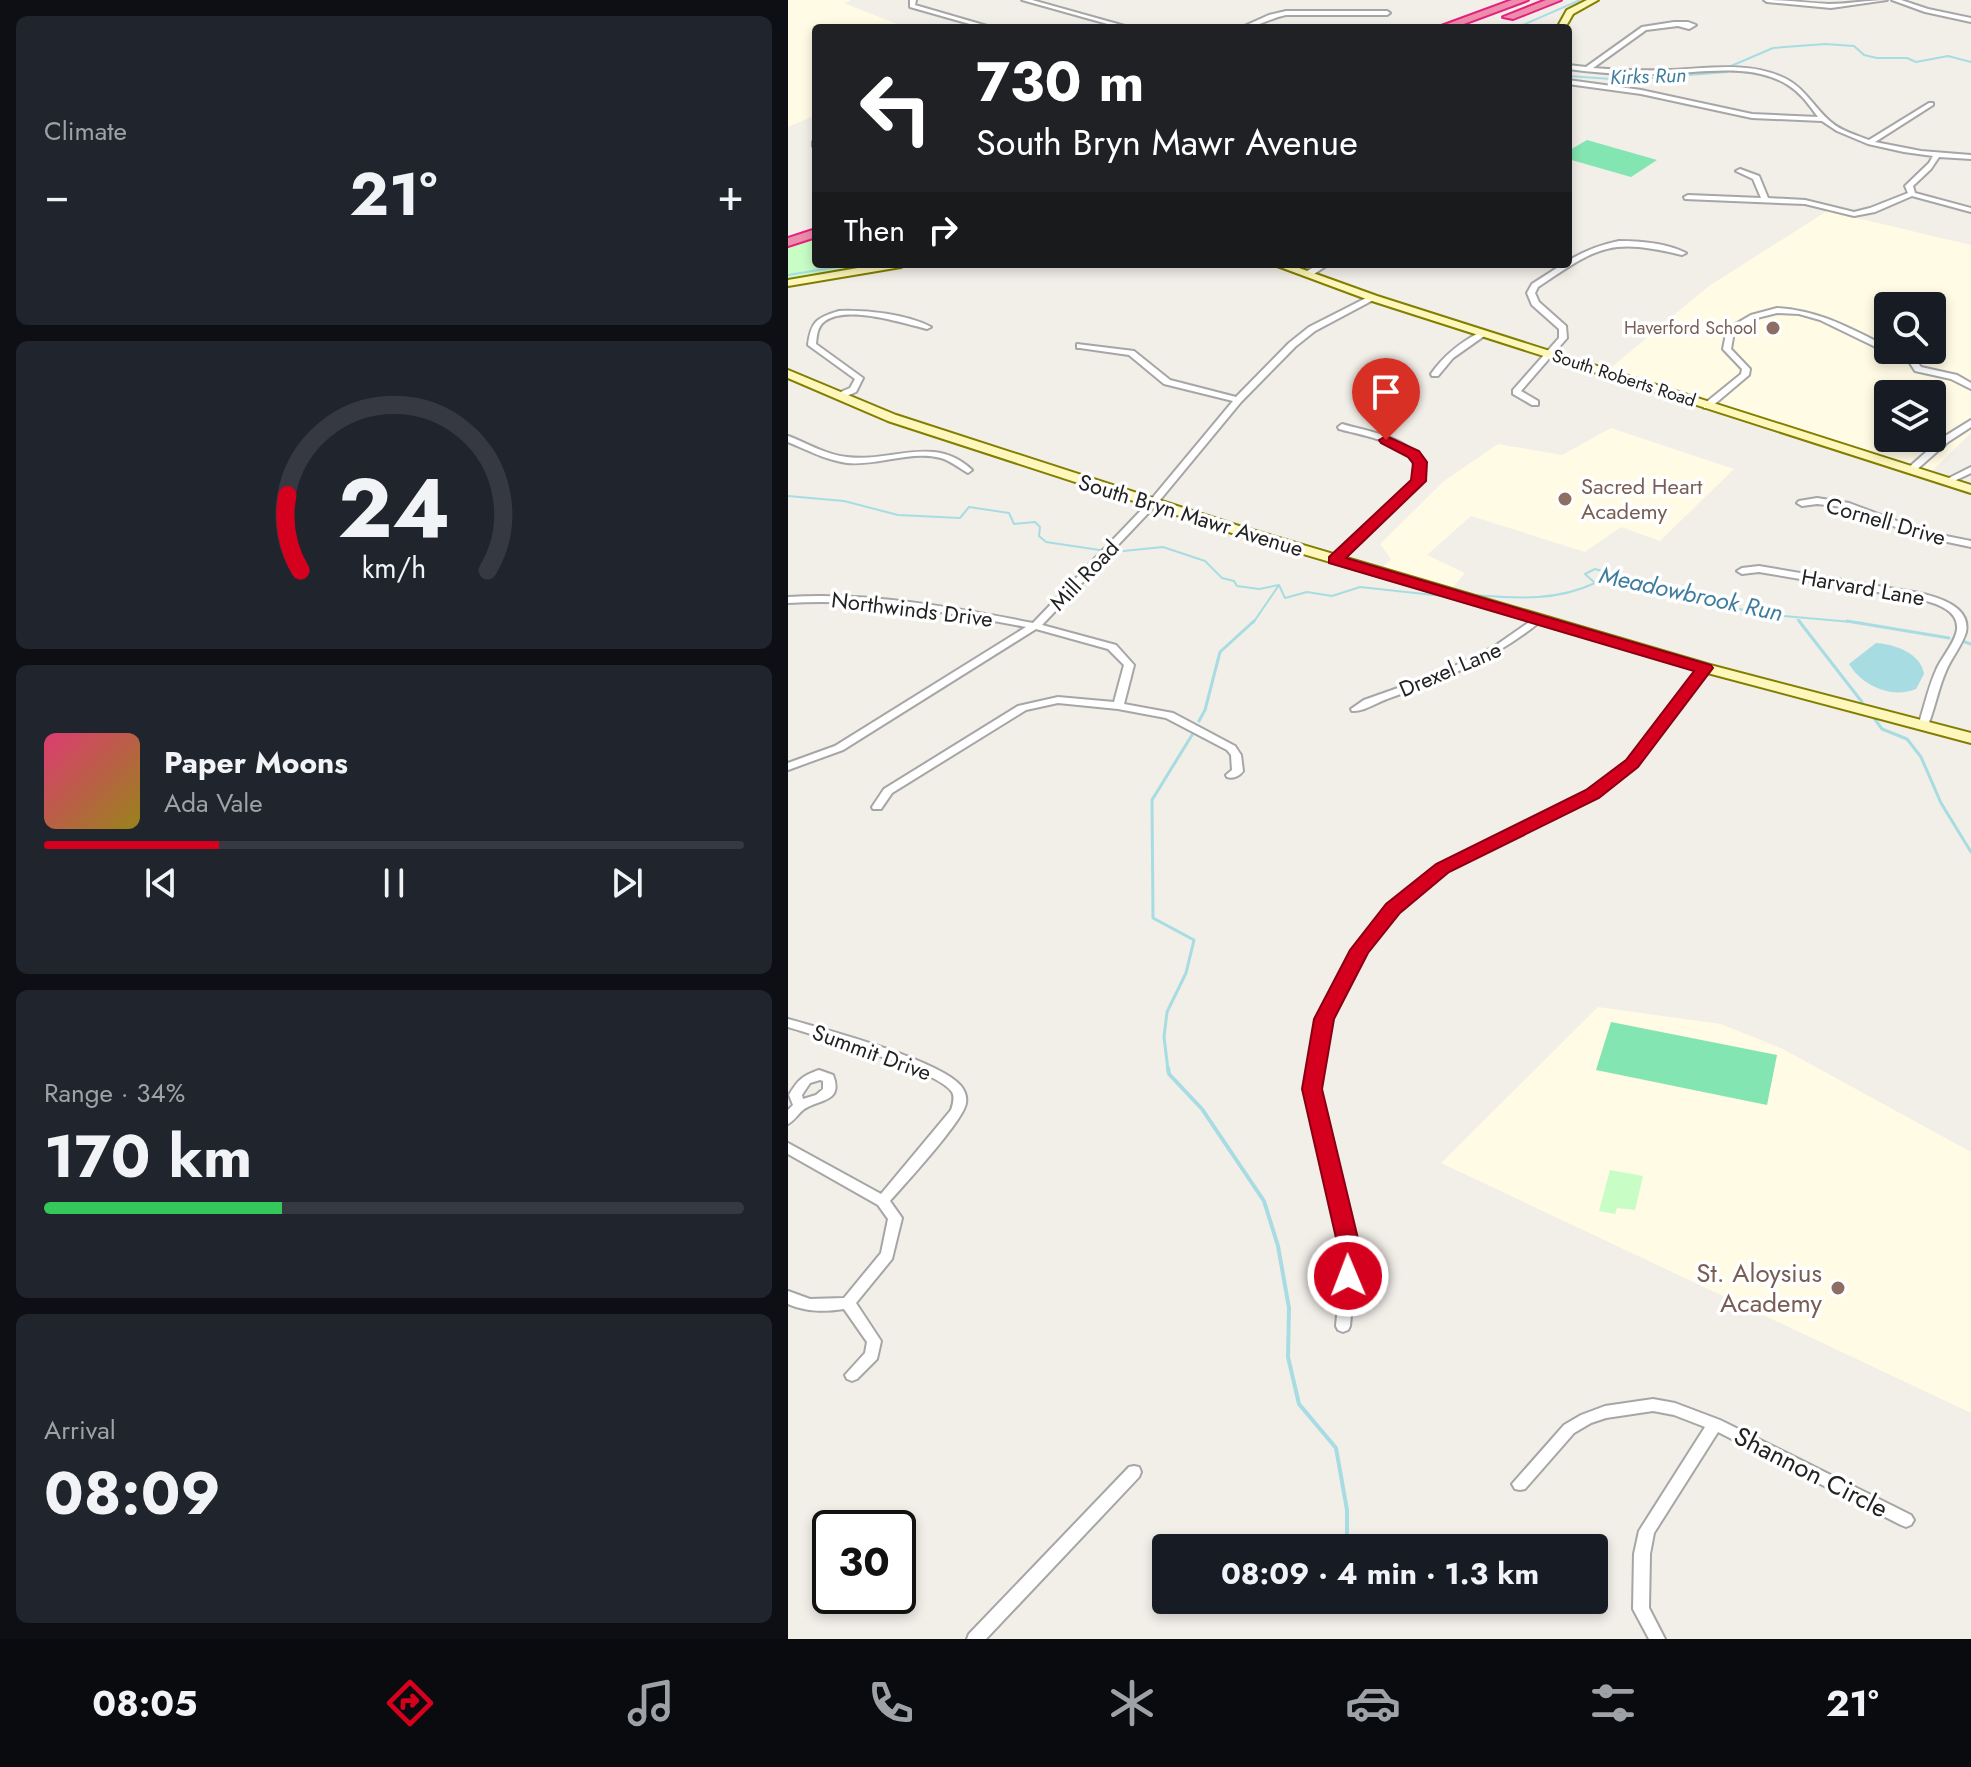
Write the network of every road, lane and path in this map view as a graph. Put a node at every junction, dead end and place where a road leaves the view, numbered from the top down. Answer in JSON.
{"nodes":[{"id":1,"x":913,"y":0,"type":"edge"},
{"id":2,"x":1025,"y":0,"type":"edge"},
{"id":3,"x":1523,"y":0,"type":"edge"},
{"id":4,"x":1556,"y":0,"type":"edge"},
{"id":5,"x":1594,"y":0,"type":"edge"},
{"id":6,"x":1767,"y":0,"type":"edge"},
{"id":7,"x":1884,"y":0,"type":"edge"},
{"id":8,"x":1895,"y":0,"type":"edge"},
{"id":9,"x":1387,"y":13,"type":"dead end"},
{"id":10,"x":1971,"y":20,"type":"edge"},
{"id":11,"x":977,"y":24,"type":"edge"},
{"id":12,"x":1114,"y":24,"type":"edge"},
{"id":13,"x":1252,"y":24,"type":"edge"},
{"id":14,"x":1454,"y":24,"type":"edge"},
{"id":15,"x":1490,"y":24,"type":"edge"},
{"id":16,"x":1563,"y":24,"type":"edge"},
{"id":17,"x":1679,"y":24,"type":"dead end"},
{"id":18,"x":1572,"y":67,"type":"edge"},
{"id":19,"x":1588,"y":69,"type":"junction"},
{"id":20,"x":1572,"y":83,"type":"edge"},
{"id":21,"x":1931,"y":104,"type":"dead end"},
{"id":22,"x":1825,"y":119,"type":"junction"},
{"id":23,"x":1872,"y":141,"type":"junction"},
{"id":24,"x":1937,"y":154,"type":"junction"},
{"id":25,"x":1971,"y":157,"type":"edge"},
{"id":26,"x":1740,"y":171,"type":"dead end"},
{"id":27,"x":1912,"y":194,"type":"junction"},
{"id":28,"x":1688,"y":197,"type":"dead end"},
{"id":29,"x":1766,"y":201,"type":"junction"},
{"id":30,"x":1971,"y":210,"type":"edge"},
{"id":31,"x":812,"y":221,"type":"edge"},
{"id":32,"x":788,"y":228,"type":"edge"},
{"id":33,"x":812,"y":234,"type":"edge"},
{"id":34,"x":788,"y":242,"type":"edge"},
{"id":35,"x":1682,"y":253,"type":"dead end"},
{"id":36,"x":1572,"y":262,"type":"edge"},
{"id":37,"x":877,"y":268,"type":"edge"},
{"id":38,"x":1290,"y":268,"type":"edge"},
{"id":39,"x":1318,"y":268,"type":"edge"},
{"id":40,"x":1562,"y":268,"type":"edge"},
{"id":41,"x":1308,"y":274,"type":"junction"},
{"id":42,"x":788,"y":283,"type":"edge"},
{"id":43,"x":1373,"y":298,"type":"junction"},
{"id":44,"x":927,"y":327,"type":"dead end"},
{"id":45,"x":1483,"y":334,"type":"junction"},
{"id":46,"x":1080,"y":346,"type":"dead end"},
{"id":47,"x":1548,"y":353,"type":"junction"},
{"id":48,"x":788,"y":374,"type":"edge"},
{"id":49,"x":1435,"y":374,"type":"dead end"},
{"id":50,"x":1971,"y":386,"type":"edge"},
{"id":51,"x":839,"y":396,"type":"junction"},
{"id":52,"x":1238,"y":400,"type":"junction"},
{"id":53,"x":1535,"y":403,"type":"dead end"},
{"id":54,"x":1707,"y":406,"type":"junction"},
{"id":55,"x":1971,"y":423,"type":"edge"},
{"id":56,"x":1342,"y":427,"type":"dead end"},
{"id":57,"x":788,"y":439,"type":"edge"},
{"id":58,"x":968,"y":470,"type":"dead end"},
{"id":59,"x":1911,"y":470,"type":"junction"},
{"id":60,"x":1971,"y":470,"type":"edge"},
{"id":61,"x":1947,"y":481,"type":"junction"},
{"id":62,"x":1971,"y":489,"type":"edge"},
{"id":63,"x":1802,"y":503,"type":"dead end"},
{"id":64,"x":1152,"y":504,"type":"junction"},
{"id":65,"x":1971,"y":544,"type":"edge"},
{"id":66,"x":1335,"y":560,"type":"junction"},
{"id":67,"x":1742,"y":571,"type":"dead end"},
{"id":68,"x":788,"y":600,"type":"edge"},
{"id":69,"x":1538,"y":619,"type":"junction"},
{"id":70,"x":1035,"y":626,"type":"junction"},
{"id":71,"x":1705,"y":668,"type":"junction"},
{"id":72,"x":1118,"y":706,"type":"junction"},
{"id":73,"x":1356,"y":709,"type":"dead end"},
{"id":74,"x":1924,"y":723,"type":"junction"},
{"id":75,"x":1971,"y":738,"type":"edge"},
{"id":76,"x":788,"y":767,"type":"edge"},
{"id":77,"x":1231,"y":775,"type":"dead end"},
{"id":78,"x":877,"y":807,"type":"dead end"},
{"id":79,"x":788,"y":1023,"type":"edge"},
{"id":80,"x":799,"y":1105,"type":"dead end"},
{"id":81,"x":788,"y":1119,"type":"edge"},
{"id":82,"x":788,"y":1148,"type":"edge"},
{"id":83,"x":883,"y":1201,"type":"junction"},
{"id":84,"x":788,"y":1297,"type":"edge"},
{"id":85,"x":848,"y":1303,"type":"junction"},
{"id":86,"x":1343,"y":1326,"type":"dead end"},
{"id":87,"x":852,"y":1375,"type":"dead end"},
{"id":88,"x":1715,"y":1424,"type":"junction"},
{"id":89,"x":1134,"y":1472,"type":"dead end"},
{"id":90,"x":1520,"y":1484,"type":"dead end"},
{"id":91,"x":1906,"y":1520,"type":"dead end"},
{"id":92,"x":975,"y":1639,"type":"edge"},
{"id":93,"x":1657,"y":1639,"type":"edge"}],
"edges":[{"from":1,"to":11,"type":"street"},
{"from":2,"to":12,"type":"street"},
{"from":3,"to":14,"type":"highway"},
{"from":4,"to":15,"type":"highway"},
{"from":5,"to":16,"type":"main road"},
{"from":6,"to":7,"type":"street"},
{"from":8,"to":10,"type":"street"},
{"from":9,"to":13,"type":"street"},
{"from":17,"to":19,"type":"street"},
{"from":18,"to":19,"type":"street"},
{"from":19,"to":22,"type":"street"},
{"from":20,"to":22,"type":"street"},
{"from":21,"to":23,"type":"street"},
{"from":22,"to":23,"type":"street"},
{"from":23,"to":24,"type":"street"},
{"from":24,"to":25,"type":"street"},
{"from":24,"to":27,"type":"street"},
{"from":26,"to":29,"type":"street"},
{"from":27,"to":29,"type":"street"},
{"from":27,"to":30,"type":"street"},
{"from":28,"to":29,"type":"street"},
{"from":31,"to":32,"type":"highway"},
{"from":33,"to":34,"type":"highway"},
{"from":35,"to":36,"type":"street"},
{"from":37,"to":42,"type":"main road"},
{"from":38,"to":41,"type":"main road","name":"South Roberts Road"},
{"from":39,"to":41,"type":"street"},
{"from":40,"to":47,"type":"street"},
{"from":41,"to":43,"type":"main road","name":"South Roberts Road"},
{"from":43,"to":45,"type":"main road","name":"South Roberts Road"},
{"from":43,"to":52,"type":"street","name":"Mill Road"},
{"from":44,"to":51,"type":"street"},
{"from":45,"to":47,"type":"main road","name":"South Roberts Road"},
{"from":45,"to":49,"type":"street"},
{"from":46,"to":52,"type":"street"},
{"from":47,"to":53,"type":"street"},
{"from":47,"to":54,"type":"main road","name":"South Roberts Road"},
{"from":48,"to":51,"type":"main road","name":"South Bryn Mawr Avenue"},
{"from":50,"to":54,"type":"street"},
{"from":51,"to":64,"type":"main road","name":"South Bryn Mawr Avenue"},
{"from":52,"to":64,"type":"street","name":"Mill Road"},
{"from":54,"to":59,"type":"main road","name":"South Roberts Road"},
{"from":55,"to":59,"type":"street"},
{"from":56,"to":66,"type":"street"},
{"from":57,"to":58,"type":"street"},
{"from":59,"to":61,"type":"main road","name":"South Roberts Road"},
{"from":60,"to":61,"type":"street"},
{"from":61,"to":62,"type":"main road","name":"South Roberts Road"},
{"from":63,"to":65,"type":"street","name":"Cornell Drive"},
{"from":64,"to":66,"type":"main road","name":"South Bryn Mawr Avenue"},
{"from":64,"to":70,"type":"street","name":"Mill Road"},
{"from":66,"to":69,"type":"main road","name":"South Bryn Mawr Avenue"},
{"from":67,"to":74,"type":"street","name":"Harvard Lane"},
{"from":68,"to":70,"type":"street","name":"Northwinds Drive"},
{"from":69,"to":71,"type":"main road","name":"South Bryn Mawr Avenue"},
{"from":69,"to":73,"type":"street","name":"Drexel Lane"},
{"from":70,"to":72,"type":"street","name":"Northwinds Drive"},
{"from":70,"to":76,"type":"street","name":"Mill Road"},
{"from":71,"to":74,"type":"main road","name":"South Bryn Mawr Avenue"},
{"from":71,"to":86,"type":"street"},
{"from":72,"to":77,"type":"street"},
{"from":72,"to":78,"type":"street"},
{"from":74,"to":75,"type":"main road","name":"South Bryn Mawr Avenue"},
{"from":79,"to":83,"type":"street","name":"Summit Drive"},
{"from":80,"to":81,"type":"street"},
{"from":82,"to":83,"type":"street"},
{"from":83,"to":85,"type":"street"},
{"from":84,"to":85,"type":"street"},
{"from":85,"to":87,"type":"street"},
{"from":88,"to":90,"type":"street","name":"Shannon Circle"},
{"from":88,"to":91,"type":"street","name":"Shannon Circle"},
{"from":88,"to":93,"type":"street"},
{"from":89,"to":92,"type":"street"}]}
